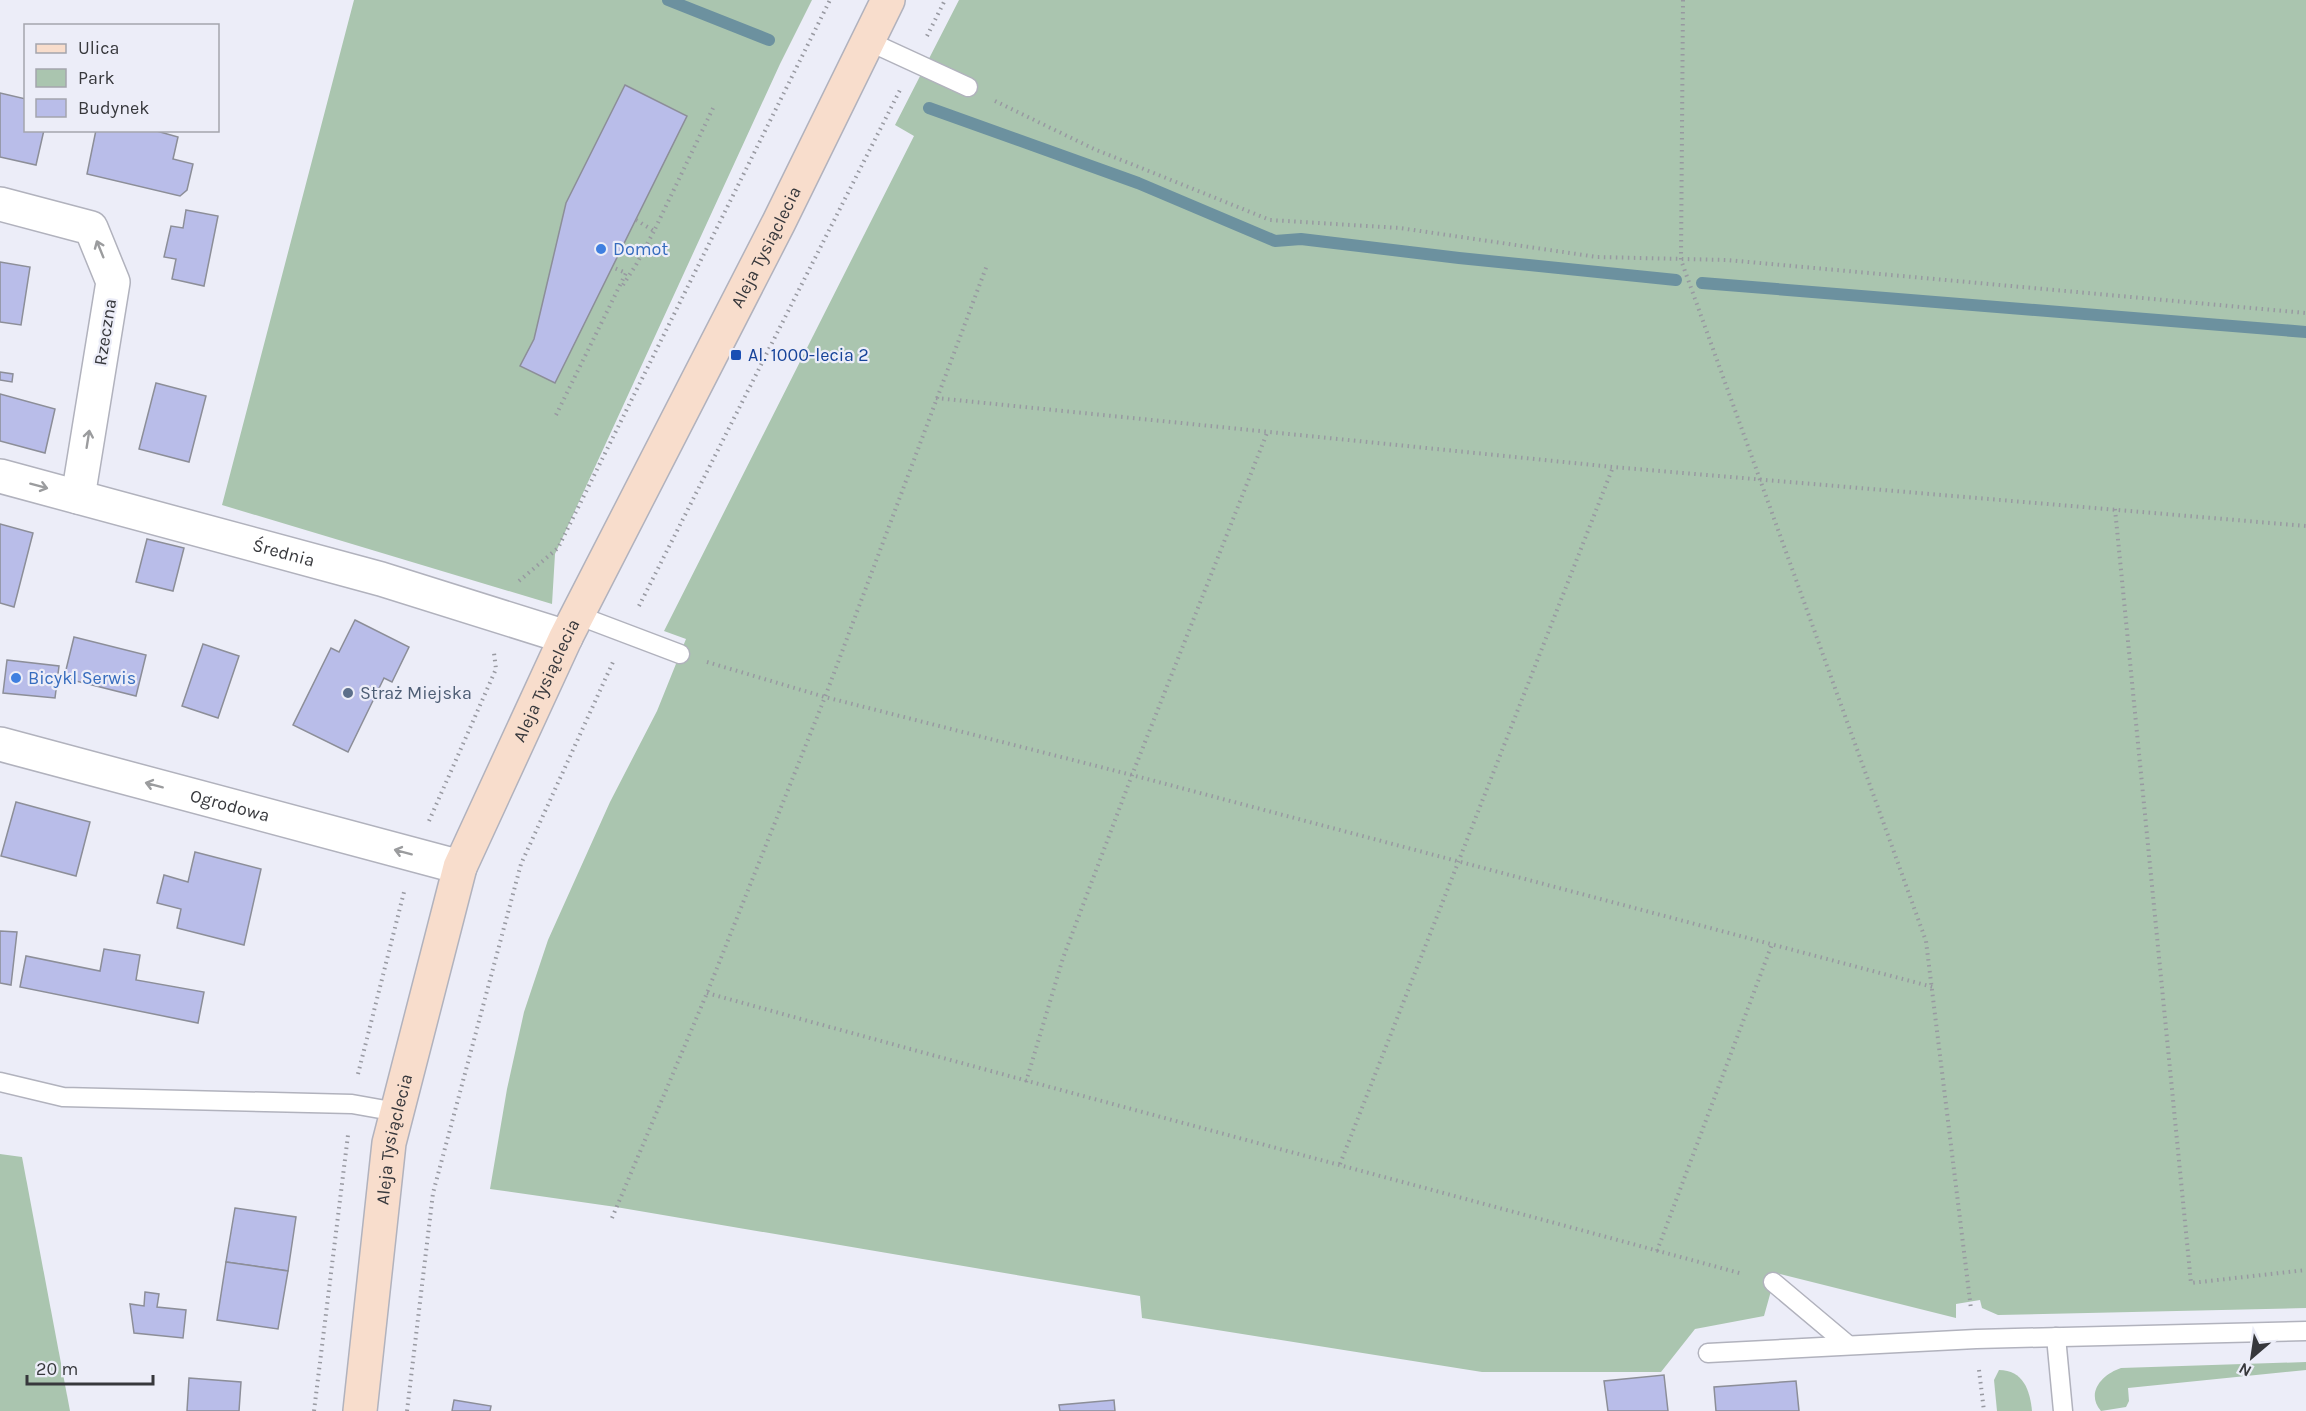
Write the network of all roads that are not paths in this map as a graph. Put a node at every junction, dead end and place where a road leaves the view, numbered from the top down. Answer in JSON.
{"nodes":[{"id":1,"x":888,"y":0,"type":"edge"},
{"id":2,"x":868,"y":41,"type":"junction"},
{"id":3,"x":968,"y":87,"type":"road end"},
{"id":4,"x":0,"y":204,"type":"edge"},
{"id":5,"x":0,"y":476,"type":"edge"},
{"id":6,"x":78,"y":497,"type":"junction"},
{"id":7,"x":572,"y":626,"type":"junction"},
{"id":8,"x":680,"y":654,"type":"road end"},
{"id":9,"x":0,"y":744,"type":"edge"},
{"id":10,"x":460,"y":867,"type":"junction"},
{"id":11,"x":0,"y":1083,"type":"edge"},
{"id":12,"x":397,"y":1112,"type":"junction"},
{"id":13,"x":1773,"y":1282,"type":"road end"},
{"id":14,"x":2306,"y":1332,"type":"edge"},
{"id":15,"x":2056,"y":1337,"type":"junction"},
{"id":16,"x":1848,"y":1346,"type":"junction"},
{"id":17,"x":1708,"y":1353,"type":"dead end"},
{"id":18,"x":360,"y":1411,"type":"edge"},
{"id":19,"x":2063,"y":1411,"type":"edge"}],
"edges":[{"from":1,"to":2,"type":"street","name":"Aleja Tysiąclecia"},
{"from":2,"to":3,"type":"lane"},
{"from":2,"to":7,"type":"street","name":"Aleja Tysiąclecia"},
{"from":6,"to":4,"type":"street","name":"Rzeczna","one_way":true},
{"from":5,"to":6,"type":"street","name":"Średnia","one_way":true},
{"from":6,"to":7,"type":"street","name":"Średnia"},
{"from":7,"to":8,"type":"lane"},
{"from":7,"to":10,"type":"street","name":"Aleja Tysiąclecia"},
{"from":10,"to":9,"type":"street","name":"Ogrodowa","one_way":true},
{"from":10,"to":12,"type":"street","name":"Aleja Tysiąclecia"},
{"from":11,"to":12,"type":"lane"},
{"from":12,"to":18,"type":"street","name":"Aleja Tysiąclecia"},
{"from":13,"to":16,"type":"lane"},
{"from":14,"to":15,"type":"lane"},
{"from":15,"to":16,"type":"lane"},
{"from":15,"to":19,"type":"lane"},
{"from":16,"to":17,"type":"lane"}]}
